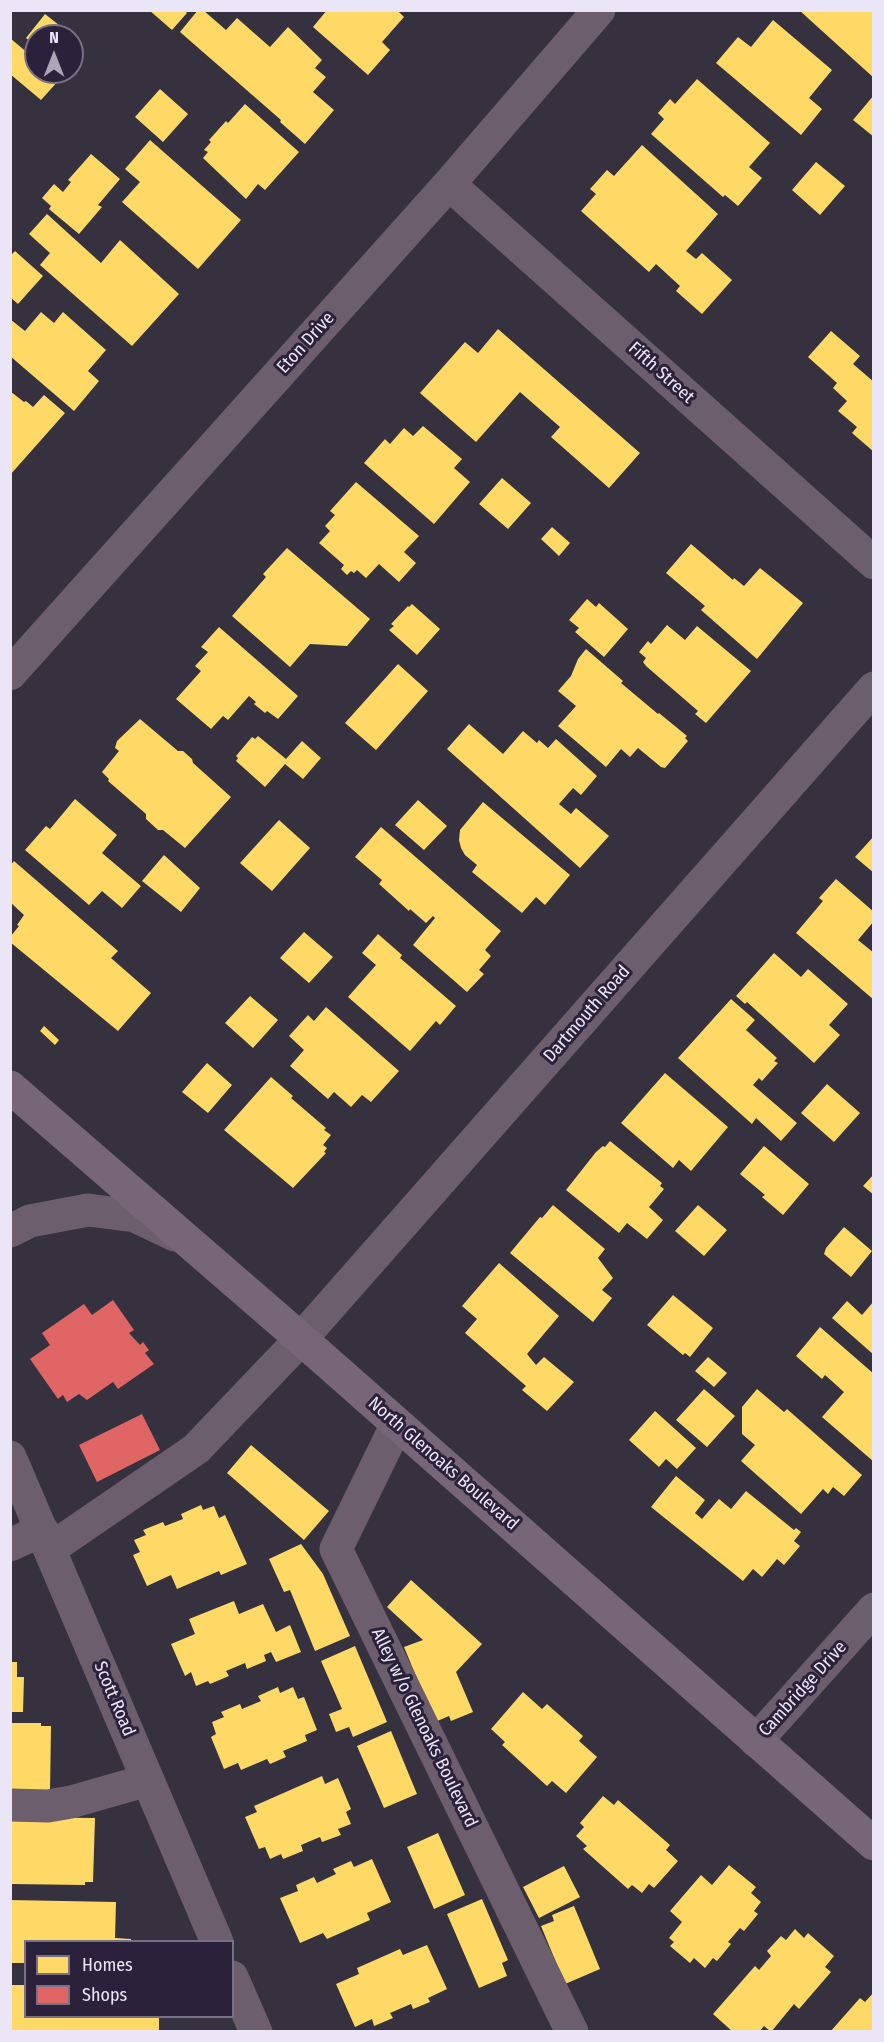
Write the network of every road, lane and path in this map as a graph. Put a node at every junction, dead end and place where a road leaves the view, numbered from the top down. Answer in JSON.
{"nodes":[{"id":1,"x":599,"y":10,"type":"edge"},
{"id":2,"x":449,"y":184,"type":"junction"},
{"id":3,"x":873,"y":563,"type":"edge"},
{"id":4,"x":10,"y":674,"type":"edge"},
{"id":5,"x":873,"y":688,"type":"edge"},
{"id":6,"x":10,"y":1087,"type":"edge"},
{"id":7,"x":10,"y":1231,"type":"edge"},
{"id":8,"x":190,"y":1243,"type":"junction"},
{"id":9,"x":301,"y":1339,"type":"junction"},
{"id":10,"x":397,"y":1424,"type":"junction"},
{"id":11,"x":10,"y":1456,"type":"edge"},
{"id":12,"x":46,"y":1540,"type":"junction"},
{"id":13,"x":10,"y":1545,"type":"edge"},
{"id":14,"x":873,"y":1609,"type":"edge"},
{"id":15,"x":756,"y":1741,"type":"junction"},
{"id":16,"x":148,"y":1780,"type":"junction"},
{"id":17,"x":10,"y":1805,"type":"edge"},
{"id":18,"x":873,"y":1844,"type":"edge"},
{"id":19,"x":217,"y":1940,"type":"edge"},
{"id":20,"x":234,"y":1982,"type":"edge"},
{"id":21,"x":255,"y":2031,"type":"edge"},
{"id":22,"x":572,"y":2031,"type":"edge"}],
"edges":[{"from":1,"to":2,"type":"street","name":"Eton Drive"},
{"from":2,"to":3,"type":"street","name":"Fifth Street"},
{"from":2,"to":4,"type":"street","name":"Eton Drive"},
{"from":5,"to":9,"type":"street","name":"Dartmouth Road"},
{"from":6,"to":8,"type":"main road","name":"North Glenoaks Boulevard"},
{"from":7,"to":8,"type":"street"},
{"from":8,"to":9,"type":"main road","name":"North Glenoaks Boulevard"},
{"from":9,"to":10,"type":"main road","name":"North Glenoaks Boulevard"},
{"from":9,"to":12,"type":"street","name":"Dartmouth Road"},
{"from":10,"to":15,"type":"main road","name":"North Glenoaks Boulevard"},
{"from":10,"to":22,"type":"street","name":"Alley w/o Glenoaks Boulevard"},
{"from":11,"to":12,"type":"street","name":"Scott Road"},
{"from":12,"to":13,"type":"street","name":"Dartmouth Road"},
{"from":12,"to":16,"type":"street","name":"Scott Road"},
{"from":14,"to":15,"type":"street","name":"Cambridge Drive"},
{"from":15,"to":18,"type":"main road","name":"North Glenoaks Boulevard"},
{"from":16,"to":17,"type":"street"},
{"from":16,"to":19,"type":"street","name":"Scott Road"},
{"from":20,"to":21,"type":"street"}]}
